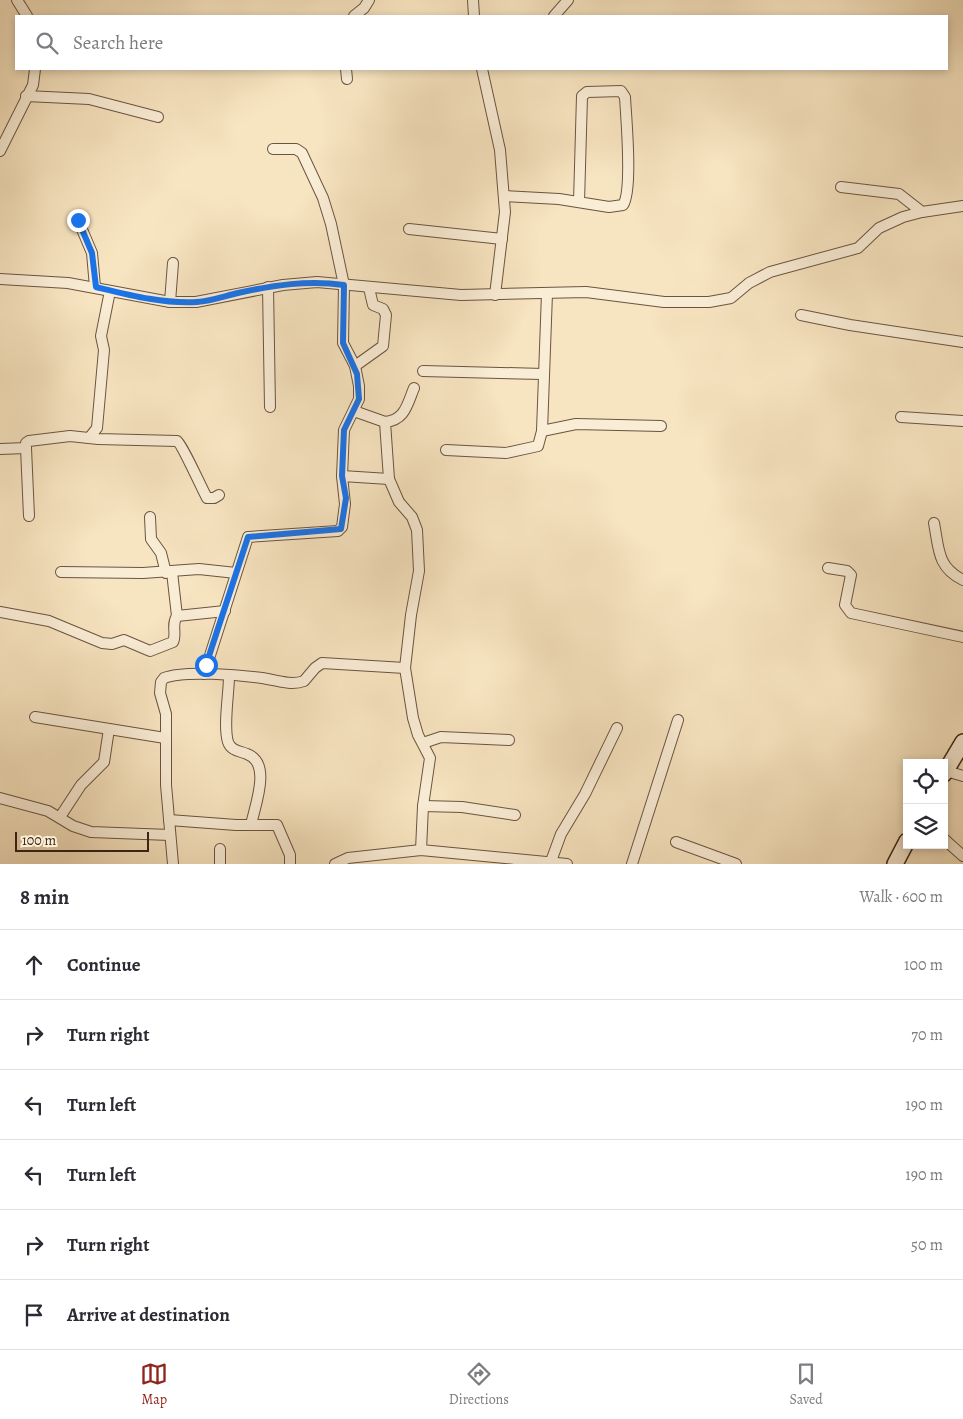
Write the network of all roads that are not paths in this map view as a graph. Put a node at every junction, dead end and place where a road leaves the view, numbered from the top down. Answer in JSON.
{"nodes":[{"id":1,"x":17,"y":0,"type":"edge"},
{"id":2,"x":369,"y":0,"type":"edge"},
{"id":3,"x":473,"y":0,"type":"edge"},
{"id":4,"x":568,"y":0,"type":"edge"},
{"id":5,"x":26,"y":15,"type":"edge"},
{"id":6,"x":355,"y":15,"type":"edge"},
{"id":7,"x":474,"y":15,"type":"edge"},
{"id":8,"x":555,"y":15,"type":"edge"},
{"id":9,"x":35,"y":70,"type":"edge"},
{"id":10,"x":482,"y":70,"type":"edge"},
{"id":11,"x":26,"y":96,"type":"junction"},
{"id":12,"x":158,"y":117,"type":"dead end"},
{"id":13,"x":273,"y":149,"type":"dead end"},
{"id":14,"x":0,"y":151,"type":"edge"},
{"id":15,"x":841,"y":186,"type":"dead end"},
{"id":16,"x":504,"y":196,"type":"junction"},
{"id":17,"x":579,"y":202,"type":"junction"},
{"id":18,"x":963,"y":206,"type":"edge"},
{"id":19,"x":922,"y":212,"type":"junction"},
{"id":20,"x":78,"y":220,"type":"dead end"},
{"id":21,"x":409,"y":229,"type":"dead end"},
{"id":22,"x":502,"y":239,"type":"junction"},
{"id":23,"x":173,"y":263,"type":"dead end"},
{"id":24,"x":0,"y":280,"type":"edge"},
{"id":25,"x":344,"y":285,"type":"junction"},
{"id":26,"x":96,"y":287,"type":"junction"},
{"id":27,"x":268,"y":288,"type":"junction"},
{"id":28,"x":369,"y":288,"type":"junction"},
{"id":29,"x":110,"y":290,"type":"junction"},
{"id":30,"x":547,"y":293,"type":"junction"},
{"id":31,"x":495,"y":295,"type":"junction"},
{"id":32,"x":170,"y":302,"type":"junction"},
{"id":33,"x":802,"y":315,"type":"dead end"},
{"id":34,"x":963,"y":342,"type":"edge"},
{"id":35,"x":355,"y":366,"type":"junction"},
{"id":36,"x":423,"y":371,"type":"dead end"},
{"id":37,"x":543,"y":374,"type":"junction"},
{"id":38,"x":414,"y":388,"type":"dead end"},
{"id":39,"x":270,"y":407,"type":"dead end"},
{"id":40,"x":354,"y":411,"type":"junction"},
{"id":41,"x":901,"y":417,"type":"dead end"},
{"id":42,"x":963,"y":420,"type":"edge"},
{"id":43,"x":385,"y":422,"type":"junction"},
{"id":44,"x":661,"y":426,"type":"dead end"},
{"id":45,"x":542,"y":431,"type":"junction"},
{"id":46,"x":89,"y":438,"type":"junction"},
{"id":47,"x":0,"y":448,"type":"edge"},
{"id":48,"x":26,"y":448,"type":"junction"},
{"id":49,"x":446,"y":450,"type":"dead end"},
{"id":50,"x":342,"y":476,"type":"junction"},
{"id":51,"x":389,"y":479,"type":"junction"},
{"id":52,"x":219,"y":495,"type":"dead end"},
{"id":53,"x":29,"y":516,"type":"dead end"},
{"id":54,"x":150,"y":517,"type":"dead end"},
{"id":55,"x":934,"y":523,"type":"dead end"},
{"id":56,"x":828,"y":568,"type":"dead end"},
{"id":57,"x":61,"y":572,"type":"dead end"},
{"id":58,"x":169,"y":572,"type":"junction"},
{"id":59,"x":236,"y":573,"type":"junction"},
{"id":60,"x":963,"y":580,"type":"edge"},
{"id":61,"x":225,"y":611,"type":"junction"},
{"id":62,"x":0,"y":612,"type":"edge"},
{"id":63,"x":177,"y":616,"type":"junction"},
{"id":64,"x":963,"y":637,"type":"edge"},
{"id":65,"x":405,"y":668,"type":"junction"},
{"id":66,"x":204,"y":674,"type":"junction"},
{"id":67,"x":230,"y":676,"type":"junction"},
{"id":68,"x":35,"y":717,"type":"dead end"},
{"id":69,"x":678,"y":720,"type":"dead end"},
{"id":70,"x":617,"y":728,"type":"dead end"},
{"id":71,"x":109,"y":729,"type":"junction"},
{"id":72,"x":165,"y":738,"type":"junction"},
{"id":73,"x":509,"y":740,"type":"dead end"},
{"id":74,"x":963,"y":742,"type":"edge"},
{"id":75,"x":423,"y":743,"type":"junction"},
{"id":76,"x":948,"y":767,"type":"edge"},
{"id":77,"x":948,"y":773,"type":"edge"},
{"id":78,"x":963,"y":776,"type":"edge"},
{"id":79,"x":0,"y":798,"type":"edge"},
{"id":80,"x":423,"y":806,"type":"junction"},
{"id":81,"x":515,"y":815,"type":"dead end"},
{"id":82,"x":60,"y":817,"type":"junction"},
{"id":83,"x":169,"y":820,"type":"junction"},
{"id":84,"x":251,"y":825,"type":"junction"},
{"id":85,"x":170,"y":835,"type":"junction"},
{"id":86,"x":676,"y":842,"type":"dead end"},
{"id":87,"x":948,"y":843,"type":"edge"},
{"id":88,"x":220,"y":849,"type":"dead end"},
{"id":89,"x":903,"y":849,"type":"edge"},
{"id":90,"x":421,"y":850,"type":"junction"},
{"id":91,"x":963,"y":856,"type":"edge"},
{"id":92,"x":487,"y":860,"type":"edge"},
{"id":93,"x":550,"y":863,"type":"edge"},
{"id":94,"x":173,"y":864,"type":"edge"},
{"id":95,"x":220,"y":864,"type":"edge"},
{"id":96,"x":290,"y":864,"type":"edge"},
{"id":97,"x":335,"y":864,"type":"edge"},
{"id":98,"x":567,"y":864,"type":"edge"},
{"id":99,"x":632,"y":864,"type":"edge"},
{"id":100,"x":736,"y":864,"type":"edge"},
{"id":101,"x":895,"y":864,"type":"edge"}],
"edges":[{"from":1,"to":5,"type":"street"},
{"from":2,"to":6,"type":"street"},
{"from":3,"to":7,"type":"street"},
{"from":4,"to":8,"type":"street"},
{"from":9,"to":11,"type":"street"},
{"from":10,"to":16,"type":"street"},
{"from":11,"to":12,"type":"street"},
{"from":11,"to":14,"type":"street"},
{"from":13,"to":25,"type":"street"},
{"from":15,"to":19,"type":"street"},
{"from":16,"to":17,"type":"street"},
{"from":16,"to":22,"type":"street"},
{"from":17,"to":17,"type":"street"},
{"from":18,"to":19,"type":"street"},
{"from":19,"to":30,"type":"street"},
{"from":20,"to":26,"type":"street"},
{"from":21,"to":22,"type":"street"},
{"from":22,"to":31,"type":"street"},
{"from":23,"to":32,"type":"street"},
{"from":24,"to":26,"type":"street"},
{"from":25,"to":27,"type":"street"},
{"from":25,"to":28,"type":"street"},
{"from":25,"to":35,"type":"street"},
{"from":26,"to":29,"type":"street"},
{"from":27,"to":32,"type":"street"},
{"from":27,"to":39,"type":"street"},
{"from":28,"to":31,"type":"street"},
{"from":28,"to":35,"type":"street"},
{"from":29,"to":32,"type":"street"},
{"from":29,"to":46,"type":"street"},
{"from":30,"to":31,"type":"street"},
{"from":30,"to":37,"type":"street"},
{"from":33,"to":34,"type":"street"},
{"from":35,"to":40,"type":"street"},
{"from":36,"to":37,"type":"street"},
{"from":37,"to":45,"type":"street"},
{"from":38,"to":43,"type":"street"},
{"from":40,"to":43,"type":"street"},
{"from":40,"to":50,"type":"street"},
{"from":41,"to":42,"type":"street"},
{"from":43,"to":51,"type":"street"},
{"from":44,"to":45,"type":"street"},
{"from":45,"to":49,"type":"street"},
{"from":46,"to":48,"type":"street"},
{"from":46,"to":52,"type":"street"},
{"from":47,"to":48,"type":"street"},
{"from":48,"to":53,"type":"street"},
{"from":50,"to":51,"type":"street"},
{"from":50,"to":59,"type":"street"},
{"from":51,"to":65,"type":"street"},
{"from":54,"to":58,"type":"street"},
{"from":55,"to":60,"type":"street"},
{"from":56,"to":64,"type":"street"},
{"from":57,"to":58,"type":"street"},
{"from":58,"to":59,"type":"street"},
{"from":58,"to":63,"type":"street"},
{"from":59,"to":61,"type":"street"},
{"from":61,"to":63,"type":"street"},
{"from":61,"to":66,"type":"street"},
{"from":62,"to":63,"type":"street"},
{"from":65,"to":67,"type":"street"},
{"from":65,"to":75,"type":"street"},
{"from":66,"to":67,"type":"street"},
{"from":66,"to":72,"type":"street"},
{"from":67,"to":84,"type":"street"},
{"from":68,"to":71,"type":"street"},
{"from":69,"to":99,"type":"street"},
{"from":70,"to":93,"type":"street"},
{"from":71,"to":72,"type":"street"},
{"from":71,"to":82,"type":"street"},
{"from":72,"to":83,"type":"street"},
{"from":73,"to":75,"type":"street"},
{"from":74,"to":76,"type":"main road"},
{"from":75,"to":80,"type":"street"},
{"from":77,"to":78,"type":"street"},
{"from":79,"to":82,"type":"street"},
{"from":80,"to":81,"type":"street"},
{"from":80,"to":90,"type":"street"},
{"from":82,"to":85,"type":"street"},
{"from":83,"to":84,"type":"street"},
{"from":83,"to":85,"type":"street"},
{"from":84,"to":96,"type":"street"},
{"from":85,"to":94,"type":"street"},
{"from":86,"to":100,"type":"street"},
{"from":87,"to":91,"type":"street"},
{"from":88,"to":95,"type":"street"},
{"from":89,"to":101,"type":"main road"},
{"from":90,"to":92,"type":"street"},
{"from":90,"to":97,"type":"street"},
{"from":92,"to":93,"type":"street"},
{"from":93,"to":98,"type":"street"}]}
